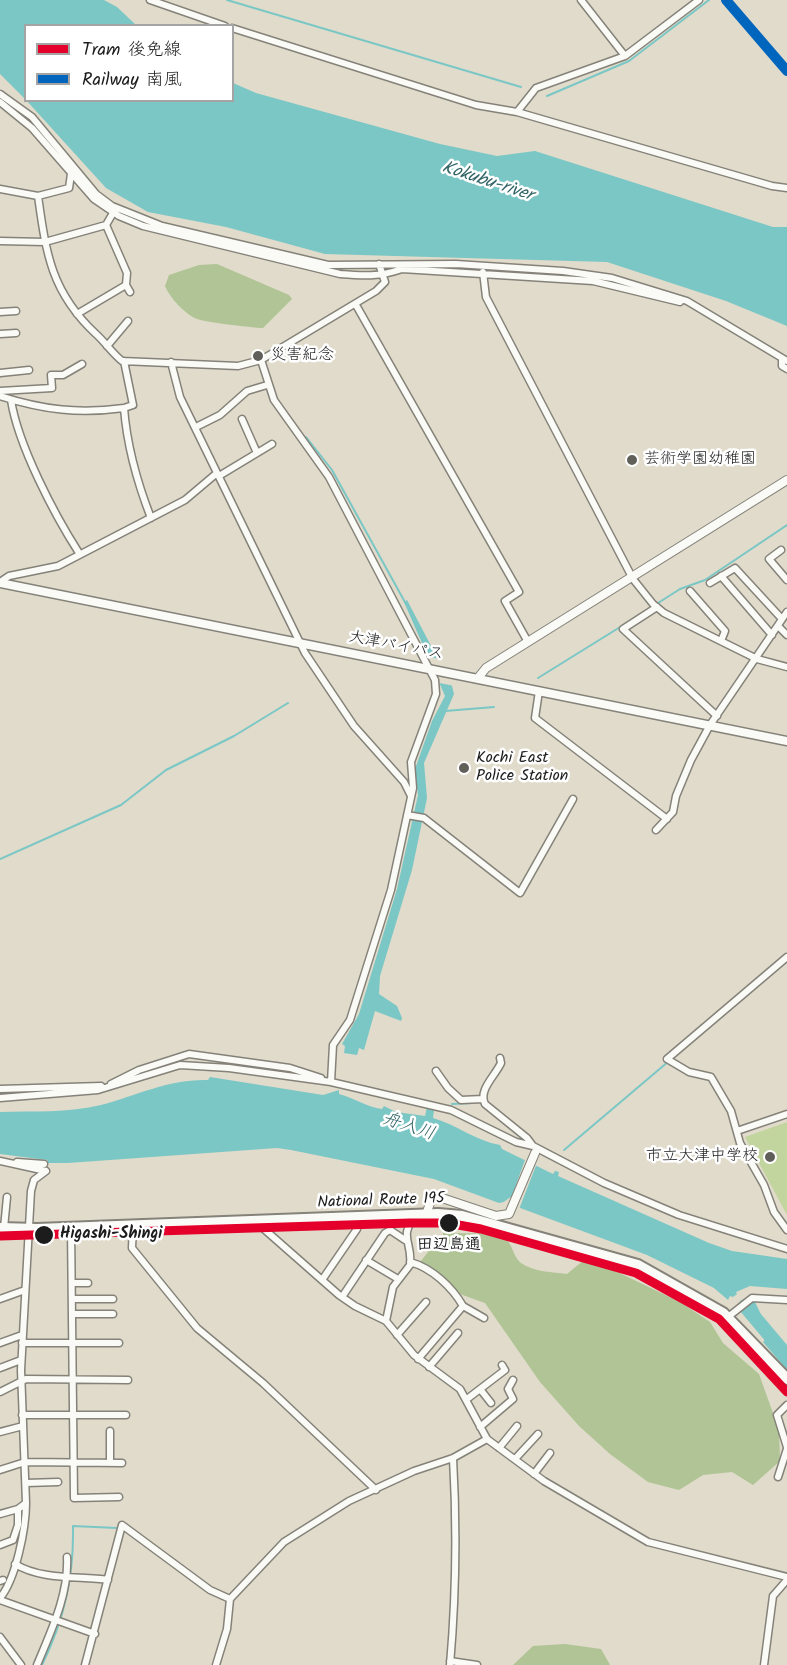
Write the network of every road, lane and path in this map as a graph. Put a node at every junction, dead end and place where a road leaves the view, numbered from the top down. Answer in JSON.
{"nodes":[{"id":1,"x":150,"y":0,"type":"edge"},
{"id":2,"x":165,"y":0,"type":"edge"},
{"id":3,"x":581,"y":0,"type":"edge"},
{"id":4,"x":699,"y":0,"type":"edge"},
{"id":5,"x":178,"y":10,"type":"junction"},
{"id":6,"x":219,"y":24,"type":"edge"},
{"id":7,"x":234,"y":29,"type":"edge"},
{"id":8,"x":625,"y":56,"type":"junction"},
{"id":9,"x":0,"y":94,"type":"edge"},
{"id":10,"x":0,"y":102,"type":"edge"},
{"id":11,"x":517,"y":112,"type":"junction"},
{"id":12,"x":71,"y":174,"type":"junction"},
{"id":13,"x":787,"y":188,"type":"edge"},
{"id":14,"x":0,"y":189,"type":"edge"},
{"id":15,"x":38,"y":196,"type":"junction"},
{"id":16,"x":113,"y":213,"type":"junction"},
{"id":17,"x":106,"y":225,"type":"junction"},
{"id":18,"x":0,"y":241,"type":"edge"},
{"id":19,"x":45,"y":242,"type":"junction"},
{"id":20,"x":379,"y":264,"type":"junction"},
{"id":21,"x":483,"y":272,"type":"junction"},
{"id":22,"x":383,"y":276,"type":"junction"},
{"id":23,"x":126,"y":285,"type":"junction"},
{"id":24,"x":130,"y":292,"type":"dead end"},
{"id":25,"x":356,"y":305,"type":"junction"},
{"id":26,"x":698,"y":307,"type":"junction"},
{"id":27,"x":16,"y":311,"type":"dead end"},
{"id":28,"x":0,"y":312,"type":"edge"},
{"id":29,"x":77,"y":314,"type":"junction"},
{"id":30,"x":128,"y":321,"type":"dead end"},
{"id":31,"x":16,"y":333,"type":"dead end"},
{"id":32,"x":0,"y":334,"type":"edge"},
{"id":33,"x":107,"y":346,"type":"junction"},
{"id":34,"x":261,"y":360,"type":"junction"},
{"id":35,"x":784,"y":360,"type":"edge"},
{"id":36,"x":124,"y":361,"type":"junction"},
{"id":37,"x":171,"y":362,"type":"junction"},
{"id":38,"x":82,"y":364,"type":"dead end"},
{"id":39,"x":787,"y":369,"type":"edge"},
{"id":40,"x":29,"y":370,"type":"dead end"},
{"id":41,"x":0,"y":373,"type":"edge"},
{"id":42,"x":267,"y":385,"type":"junction"},
{"id":43,"x":0,"y":392,"type":"edge"},
{"id":44,"x":0,"y":396,"type":"edge"},
{"id":45,"x":11,"y":400,"type":"junction"},
{"id":46,"x":124,"y":408,"type":"junction"},
{"id":47,"x":242,"y":419,"type":"dead end"},
{"id":48,"x":196,"y":427,"type":"junction"},
{"id":49,"x":272,"y":444,"type":"dead end"},
{"id":50,"x":257,"y":453,"type":"junction"},
{"id":51,"x":218,"y":475,"type":"junction"},
{"id":52,"x":787,"y":480,"type":"edge"},
{"id":53,"x":151,"y":518,"type":"junction"},
{"id":54,"x":781,"y":550,"type":"dead end"},
{"id":55,"x":79,"y":553,"type":"junction"},
{"id":56,"x":721,"y":576,"type":"junction"},
{"id":57,"x":633,"y":579,"type":"junction"},
{"id":58,"x":787,"y":580,"type":"edge"},
{"id":59,"x":0,"y":583,"type":"edge"},
{"id":60,"x":710,"y":583,"type":"dead end"},
{"id":61,"x":690,"y":591,"type":"dead end"},
{"id":62,"x":657,"y":607,"type":"junction"},
{"id":63,"x":787,"y":612,"type":"edge"},
{"id":64,"x":782,"y":619,"type":"junction"},
{"id":65,"x":778,"y":626,"type":"junction"},
{"id":66,"x":772,"y":634,"type":"junction"},
{"id":67,"x":787,"y":635,"type":"edge"},
{"id":68,"x":721,"y":641,"type":"junction"},
{"id":69,"x":528,"y":642,"type":"junction"},
{"id":70,"x":300,"y":643,"type":"junction"},
{"id":71,"x":757,"y":659,"type":"junction"},
{"id":72,"x":787,"y":667,"type":"edge"},
{"id":73,"x":430,"y":669,"type":"junction"},
{"id":74,"x":478,"y":678,"type":"junction"},
{"id":75,"x":539,"y":691,"type":"junction"},
{"id":76,"x":717,"y":716,"type":"junction"},
{"id":77,"x":710,"y":725,"type":"junction"},
{"id":78,"x":787,"y":741,"type":"edge"},
{"id":79,"x":411,"y":796,"type":"junction"},
{"id":80,"x":573,"y":799,"type":"dead end"},
{"id":81,"x":409,"y":815,"type":"junction"},
{"id":82,"x":667,"y":819,"type":"junction"},
{"id":83,"x":656,"y":830,"type":"dead end"},
{"id":84,"x":787,"y":957,"type":"edge"},
{"id":85,"x":500,"y":1058,"type":"dead end"},
{"id":86,"x":436,"y":1071,"type":"dead end"},
{"id":87,"x":331,"y":1082,"type":"junction"},
{"id":88,"x":0,"y":1089,"type":"edge"},
{"id":89,"x":0,"y":1098,"type":"edge"},
{"id":90,"x":483,"y":1099,"type":"junction"},
{"id":91,"x":787,"y":1114,"type":"edge"},
{"id":92,"x":737,"y":1131,"type":"junction"},
{"id":93,"x":534,"y":1149,"type":"junction"},
{"id":94,"x":2,"y":1162,"type":"edge"},
{"id":95,"x":44,"y":1164,"type":"dead end"},
{"id":96,"x":7,"y":1197,"type":"dead end"},
{"id":97,"x":422,"y":1215,"type":"junction"},
{"id":98,"x":386,"y":1216,"type":"junction"},
{"id":99,"x":357,"y":1217,"type":"junction"},
{"id":100,"x":254,"y":1221,"type":"junction"},
{"id":101,"x":133,"y":1226,"type":"junction"},
{"id":102,"x":2,"y":1228,"type":"edge"},
{"id":103,"x":29,"y":1228,"type":"junction"},
{"id":104,"x":71,"y":1228,"type":"junction"},
{"id":105,"x":787,"y":1230,"type":"edge"},
{"id":106,"x":388,"y":1231,"type":"junction"},
{"id":107,"x":405,"y":1240,"type":"junction"},
{"id":108,"x":787,"y":1249,"type":"edge"},
{"id":109,"x":366,"y":1260,"type":"junction"},
{"id":110,"x":410,"y":1262,"type":"junction"},
{"id":111,"x":322,"y":1280,"type":"junction"},
{"id":112,"x":398,"y":1280,"type":"junction"},
{"id":113,"x":72,"y":1282,"type":"junction"},
{"id":114,"x":88,"y":1283,"type":"dead end"},
{"id":115,"x":25,"y":1290,"type":"junction"},
{"id":116,"x":342,"y":1297,"type":"junction"},
{"id":117,"x":0,"y":1299,"type":"edge"},
{"id":118,"x":72,"y":1299,"type":"junction"},
{"id":119,"x":113,"y":1299,"type":"dead end"},
{"id":120,"x":787,"y":1300,"type":"edge"},
{"id":121,"x":426,"y":1302,"type":"dead end"},
{"id":122,"x":463,"y":1306,"type":"junction"},
{"id":123,"x":72,"y":1314,"type":"junction"},
{"id":124,"x":113,"y":1314,"type":"dead end"},
{"id":125,"x":728,"y":1317,"type":"junction"},
{"id":126,"x":484,"y":1318,"type":"dead end"},
{"id":127,"x":386,"y":1321,"type":"junction"},
{"id":128,"x":458,"y":1333,"type":"dead end"},
{"id":129,"x":397,"y":1335,"type":"junction"},
{"id":130,"x":22,"y":1339,"type":"junction"},
{"id":131,"x":0,"y":1343,"type":"edge"},
{"id":132,"x":119,"y":1343,"type":"dead end"},
{"id":133,"x":72,"y":1344,"type":"junction"},
{"id":134,"x":418,"y":1359,"type":"junction"},
{"id":135,"x":21,"y":1360,"type":"junction"},
{"id":136,"x":502,"y":1365,"type":"dead end"},
{"id":137,"x":429,"y":1367,"type":"junction"},
{"id":138,"x":0,"y":1368,"type":"edge"},
{"id":139,"x":72,"y":1379,"type":"junction"},
{"id":140,"x":787,"y":1379,"type":"edge"},
{"id":141,"x":128,"y":1380,"type":"dead end"},
{"id":142,"x":513,"y":1380,"type":"dead end"},
{"id":143,"x":21,"y":1381,"type":"junction"},
{"id":144,"x":480,"y":1389,"type":"junction"},
{"id":145,"x":0,"y":1392,"type":"edge"},
{"id":146,"x":467,"y":1399,"type":"junction"},
{"id":147,"x":491,"y":1403,"type":"dead end"},
{"id":148,"x":787,"y":1405,"type":"edge"},
{"id":149,"x":22,"y":1415,"type":"junction"},
{"id":150,"x":73,"y":1415,"type":"junction"},
{"id":151,"x":126,"y":1415,"type":"dead end"},
{"id":152,"x":23,"y":1426,"type":"junction"},
{"id":153,"x":517,"y":1426,"type":"dead end"},
{"id":154,"x":480,"y":1427,"type":"junction"},
{"id":155,"x":784,"y":1427,"type":"edge"},
{"id":156,"x":110,"y":1431,"type":"dead end"},
{"id":157,"x":0,"y":1432,"type":"edge"},
{"id":158,"x":537,"y":1434,"type":"dead end"},
{"id":159,"x":487,"y":1439,"type":"junction"},
{"id":160,"x":499,"y":1448,"type":"junction"},
{"id":161,"x":787,"y":1448,"type":"edge"},
{"id":162,"x":550,"y":1453,"type":"dead end"},
{"id":163,"x":453,"y":1458,"type":"junction"},
{"id":164,"x":515,"y":1460,"type":"junction"},
{"id":165,"x":25,"y":1462,"type":"junction"},
{"id":166,"x":73,"y":1462,"type":"junction"},
{"id":167,"x":110,"y":1463,"type":"junction"},
{"id":168,"x":122,"y":1463,"type":"dead end"},
{"id":169,"x":0,"y":1470,"type":"edge"},
{"id":170,"x":534,"y":1474,"type":"junction"},
{"id":171,"x":778,"y":1477,"type":"dead end"},
{"id":172,"x":58,"y":1482,"type":"dead end"},
{"id":173,"x":26,"y":1483,"type":"junction"},
{"id":174,"x":376,"y":1490,"type":"junction"},
{"id":175,"x":119,"y":1497,"type":"dead end"},
{"id":176,"x":26,"y":1503,"type":"junction"},
{"id":177,"x":18,"y":1509,"type":"junction"},
{"id":178,"x":0,"y":1514,"type":"edge"},
{"id":179,"x":0,"y":1545,"type":"edge"},
{"id":180,"x":67,"y":1557,"type":"dead end"},
{"id":181,"x":15,"y":1564,"type":"junction"},
{"id":182,"x":67,"y":1576,"type":"junction"},
{"id":183,"x":787,"y":1579,"type":"edge"},
{"id":184,"x":108,"y":1580,"type":"junction"},
{"id":185,"x":0,"y":1599,"type":"edge"},
{"id":186,"x":230,"y":1599,"type":"junction"},
{"id":187,"x":54,"y":1620,"type":"junction"},
{"id":188,"x":95,"y":1634,"type":"junction"},
{"id":189,"x":0,"y":1638,"type":"edge"},
{"id":190,"x":450,"y":1663,"type":"edge"},
{"id":191,"x":21,"y":1665,"type":"edge"},
{"id":192,"x":37,"y":1665,"type":"edge"},
{"id":193,"x":85,"y":1665,"type":"edge"},
{"id":194,"x":216,"y":1665,"type":"edge"},
{"id":195,"x":477,"y":1665,"type":"edge"},
{"id":196,"x":764,"y":1665,"type":"edge"}],
"edges":[{"from":1,"to":5,"type":"street"},
{"from":2,"to":5,"type":"street"},
{"from":3,"to":8,"type":"street"},
{"from":4,"to":8,"type":"street"},
{"from":5,"to":6,"type":"street"},
{"from":7,"to":11,"type":"street"},
{"from":8,"to":11,"type":"street"},
{"from":9,"to":20,"type":"street"},
{"from":10,"to":12,"type":"street"},
{"from":11,"to":13,"type":"street"},
{"from":12,"to":15,"type":"street"},
{"from":12,"to":16,"type":"street"},
{"from":14,"to":15,"type":"street"},
{"from":15,"to":19,"type":"street"},
{"from":16,"to":17,"type":"street"},
{"from":16,"to":22,"type":"street"},
{"from":17,"to":19,"type":"street"},
{"from":17,"to":23,"type":"street"},
{"from":18,"to":19,"type":"street"},
{"from":19,"to":29,"type":"street"},
{"from":20,"to":22,"type":"street"},
{"from":20,"to":26,"type":"street"},
{"from":21,"to":22,"type":"street"},
{"from":21,"to":26,"type":"street"},
{"from":21,"to":57,"type":"street"},
{"from":22,"to":25,"type":"street"},
{"from":23,"to":24,"type":"street"},
{"from":23,"to":29,"type":"street"},
{"from":25,"to":34,"type":"street"},
{"from":25,"to":69,"type":"street"},
{"from":26,"to":35,"type":"street"},
{"from":27,"to":28,"type":"street"},
{"from":29,"to":33,"type":"street"},
{"from":30,"to":33,"type":"street"},
{"from":31,"to":32,"type":"street"},
{"from":33,"to":36,"type":"street"},
{"from":34,"to":37,"type":"street"},
{"from":34,"to":42,"type":"street"},
{"from":35,"to":39,"type":"street"},
{"from":36,"to":37,"type":"street"},
{"from":36,"to":46,"type":"street"},
{"from":37,"to":48,"type":"street"},
{"from":38,"to":43,"type":"street"},
{"from":40,"to":41,"type":"street"},
{"from":42,"to":48,"type":"street"},
{"from":42,"to":73,"type":"street"},
{"from":44,"to":45,"type":"street"},
{"from":45,"to":46,"type":"street"},
{"from":45,"to":55,"type":"street"},
{"from":46,"to":53,"type":"street"},
{"from":47,"to":50,"type":"street"},
{"from":48,"to":51,"type":"street"},
{"from":49,"to":50,"type":"street"},
{"from":50,"to":51,"type":"street"},
{"from":51,"to":53,"type":"street"},
{"from":51,"to":70,"type":"street"},
{"from":52,"to":57,"type":"street"},
{"from":53,"to":55,"type":"street"},
{"from":54,"to":58,"type":"street"},
{"from":55,"to":59,"type":"street"},
{"from":56,"to":60,"type":"street"},
{"from":56,"to":64,"type":"street"},
{"from":56,"to":66,"type":"street"},
{"from":57,"to":62,"type":"street"},
{"from":57,"to":69,"type":"street"},
{"from":59,"to":70,"type":"main road","name":"大津バイパス"},
{"from":61,"to":68,"type":"street"},
{"from":62,"to":68,"type":"street"},
{"from":62,"to":76,"type":"street"},
{"from":63,"to":64,"type":"street"},
{"from":64,"to":65,"type":"street"},
{"from":65,"to":66,"type":"street"},
{"from":65,"to":67,"type":"street"},
{"from":66,"to":71,"type":"street"},
{"from":68,"to":71,"type":"street"},
{"from":69,"to":74,"type":"street"},
{"from":70,"to":73,"type":"main road","name":"大津バイパス"},
{"from":70,"to":79,"type":"street"},
{"from":71,"to":72,"type":"street"},
{"from":71,"to":76,"type":"street"},
{"from":73,"to":74,"type":"main road","name":"大津バイパス"},
{"from":73,"to":79,"type":"street"},
{"from":74,"to":75,"type":"main road","name":"大津バイパス"},
{"from":75,"to":77,"type":"main road","name":"大津バイパス"},
{"from":75,"to":82,"type":"street"},
{"from":76,"to":77,"type":"street"},
{"from":77,"to":78,"type":"main road","name":"大津バイパス"},
{"from":77,"to":82,"type":"street"},
{"from":79,"to":81,"type":"street"},
{"from":80,"to":81,"type":"street"},
{"from":81,"to":87,"type":"street"},
{"from":82,"to":83,"type":"street"},
{"from":84,"to":92,"type":"street"},
{"from":85,"to":90,"type":"street"},
{"from":86,"to":90,"type":"street"},
{"from":87,"to":88,"type":"street"},
{"from":87,"to":89,"type":"street"},
{"from":87,"to":93,"type":"street"},
{"from":90,"to":93,"type":"street"},
{"from":91,"to":92,"type":"street"},
{"from":92,"to":105,"type":"street"},
{"from":93,"to":97,"type":"street"},
{"from":93,"to":108,"type":"street"},
{"from":94,"to":95,"type":"street"},
{"from":94,"to":103,"type":"street"},
{"from":96,"to":102,"type":"street"},
{"from":97,"to":98,"type":"highway","name":"National Route 195"},
{"from":97,"to":107,"type":"street"},
{"from":97,"to":125,"type":"highway","name":"National Route 195"},
{"from":98,"to":99,"type":"highway","name":"National Route 195"},
{"from":98,"to":106,"type":"street"},
{"from":99,"to":100,"type":"highway","name":"National Route 195"},
{"from":99,"to":111,"type":"street"},
{"from":100,"to":101,"type":"highway","name":"National Route 195"},
{"from":100,"to":111,"type":"street"},
{"from":101,"to":104,"type":"highway","name":"National Route 195"},
{"from":101,"to":174,"type":"street"},
{"from":102,"to":103,"type":"highway","name":"National Route 195"},
{"from":103,"to":104,"type":"highway","name":"National Route 195"},
{"from":103,"to":115,"type":"street"},
{"from":104,"to":113,"type":"street"},
{"from":106,"to":107,"type":"street"},
{"from":106,"to":109,"type":"street"},
{"from":107,"to":110,"type":"street"},
{"from":109,"to":112,"type":"street"},
{"from":109,"to":116,"type":"street"},
{"from":110,"to":112,"type":"street"},
{"from":110,"to":122,"type":"street"},
{"from":111,"to":116,"type":"street"},
{"from":112,"to":127,"type":"street"},
{"from":113,"to":114,"type":"street"},
{"from":113,"to":118,"type":"street"},
{"from":115,"to":117,"type":"street"},
{"from":115,"to":130,"type":"street"},
{"from":116,"to":127,"type":"street"},
{"from":118,"to":119,"type":"street"},
{"from":118,"to":123,"type":"street"},
{"from":120,"to":125,"type":"street"},
{"from":121,"to":129,"type":"street"},
{"from":122,"to":126,"type":"street"},
{"from":122,"to":134,"type":"street"},
{"from":123,"to":124,"type":"street"},
{"from":123,"to":133,"type":"street"},
{"from":125,"to":140,"type":"highway","name":"National Route 195"},
{"from":127,"to":129,"type":"street"},
{"from":128,"to":137,"type":"street"},
{"from":129,"to":134,"type":"street"},
{"from":130,"to":131,"type":"street"},
{"from":130,"to":133,"type":"street"},
{"from":130,"to":135,"type":"street"},
{"from":132,"to":133,"type":"street"},
{"from":133,"to":139,"type":"street"},
{"from":134,"to":137,"type":"street"},
{"from":135,"to":138,"type":"street"},
{"from":135,"to":143,"type":"street"},
{"from":136,"to":144,"type":"street"},
{"from":137,"to":146,"type":"street"},
{"from":139,"to":141,"type":"street"},
{"from":139,"to":143,"type":"street"},
{"from":139,"to":150,"type":"street"},
{"from":142,"to":154,"type":"street"},
{"from":143,"to":145,"type":"street"},
{"from":143,"to":149,"type":"street"},
{"from":144,"to":146,"type":"street"},
{"from":144,"to":147,"type":"street"},
{"from":146,"to":154,"type":"street"},
{"from":148,"to":155,"type":"street"},
{"from":149,"to":150,"type":"street"},
{"from":149,"to":152,"type":"street"},
{"from":150,"to":151,"type":"street"},
{"from":150,"to":166,"type":"street"},
{"from":152,"to":157,"type":"street"},
{"from":152,"to":165,"type":"street"},
{"from":153,"to":160,"type":"street"},
{"from":154,"to":159,"type":"street"},
{"from":155,"to":161,"type":"street"},
{"from":156,"to":167,"type":"street"},
{"from":158,"to":164,"type":"street"},
{"from":159,"to":160,"type":"street"},
{"from":159,"to":163,"type":"street"},
{"from":160,"to":164,"type":"street"},
{"from":161,"to":171,"type":"street"},
{"from":162,"to":170,"type":"street"},
{"from":163,"to":174,"type":"street"},
{"from":163,"to":190,"type":"street"},
{"from":164,"to":170,"type":"street"},
{"from":165,"to":166,"type":"street"},
{"from":165,"to":169,"type":"street"},
{"from":165,"to":173,"type":"street"},
{"from":166,"to":167,"type":"street"},
{"from":166,"to":175,"type":"street"},
{"from":167,"to":168,"type":"street"},
{"from":170,"to":183,"type":"street"},
{"from":172,"to":173,"type":"street"},
{"from":173,"to":176,"type":"street"},
{"from":174,"to":186,"type":"street"},
{"from":176,"to":177,"type":"street"},
{"from":176,"to":181,"type":"street"},
{"from":177,"to":178,"type":"street"},
{"from":177,"to":179,"type":"street"},
{"from":180,"to":182,"type":"street"},
{"from":181,"to":182,"type":"street"},
{"from":181,"to":185,"type":"street"},
{"from":182,"to":184,"type":"street"},
{"from":182,"to":187,"type":"street"},
{"from":183,"to":196,"type":"street"},
{"from":184,"to":186,"type":"street"},
{"from":184,"to":188,"type":"street"},
{"from":185,"to":187,"type":"street"},
{"from":186,"to":194,"type":"street"},
{"from":187,"to":188,"type":"street"},
{"from":187,"to":192,"type":"street"},
{"from":188,"to":193,"type":"street"},
{"from":189,"to":191,"type":"street"},
{"from":190,"to":195,"type":"street"}]}
